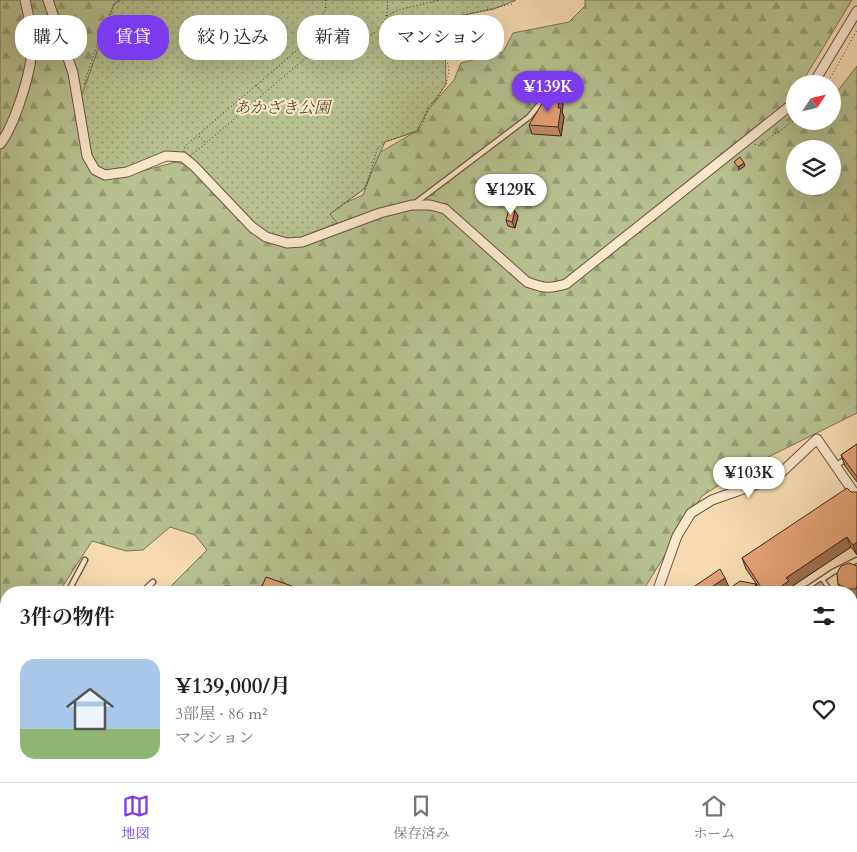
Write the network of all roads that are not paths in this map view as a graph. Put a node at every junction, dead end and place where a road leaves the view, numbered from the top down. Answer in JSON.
{"nodes":[{"id":1,"x":25,"y":0,"type":"edge"},
{"id":2,"x":48,"y":0,"type":"edge"},
{"id":3,"x":857,"y":11,"type":"edge"},
{"id":4,"x":818,"y":75,"type":"edge"},
{"id":5,"x":550,"y":101,"type":"edge"},
{"id":6,"x":786,"y":109,"type":"edge"},
{"id":7,"x":0,"y":144,"type":"edge"},
{"id":8,"x":412,"y":205,"type":"junction"},
{"id":9,"x":857,"y":452,"type":"edge"},
{"id":10,"x":836,"y":466,"type":"junction"},
{"id":11,"x":857,"y":497,"type":"edge"},
{"id":12,"x":85,"y":560,"type":"dead end"},
{"id":13,"x":857,"y":560,"type":"edge"},
{"id":14,"x":822,"y":580,"type":"junction"},
{"id":15,"x":153,"y":582,"type":"dead end"},
{"id":16,"x":71,"y":586,"type":"edge"},
{"id":17,"x":149,"y":586,"type":"edge"},
{"id":18,"x":659,"y":586,"type":"edge"},
{"id":19,"x":812,"y":586,"type":"edge"},
{"id":20,"x":826,"y":586,"type":"edge"}],
"edges":[{"from":1,"to":7,"type":"street"},
{"from":2,"to":8,"type":"street"},
{"from":3,"to":4,"type":"street"},
{"from":5,"to":8,"type":"lane"},
{"from":6,"to":8,"type":"street"},
{"from":9,"to":10,"type":"lane"},
{"from":10,"to":11,"type":"street"},
{"from":10,"to":18,"type":"street"},
{"from":12,"to":16,"type":"lane"},
{"from":13,"to":14,"type":"lane"},
{"from":14,"to":19,"type":"lane"},
{"from":14,"to":20,"type":"lane"},
{"from":15,"to":17,"type":"lane"}]}
